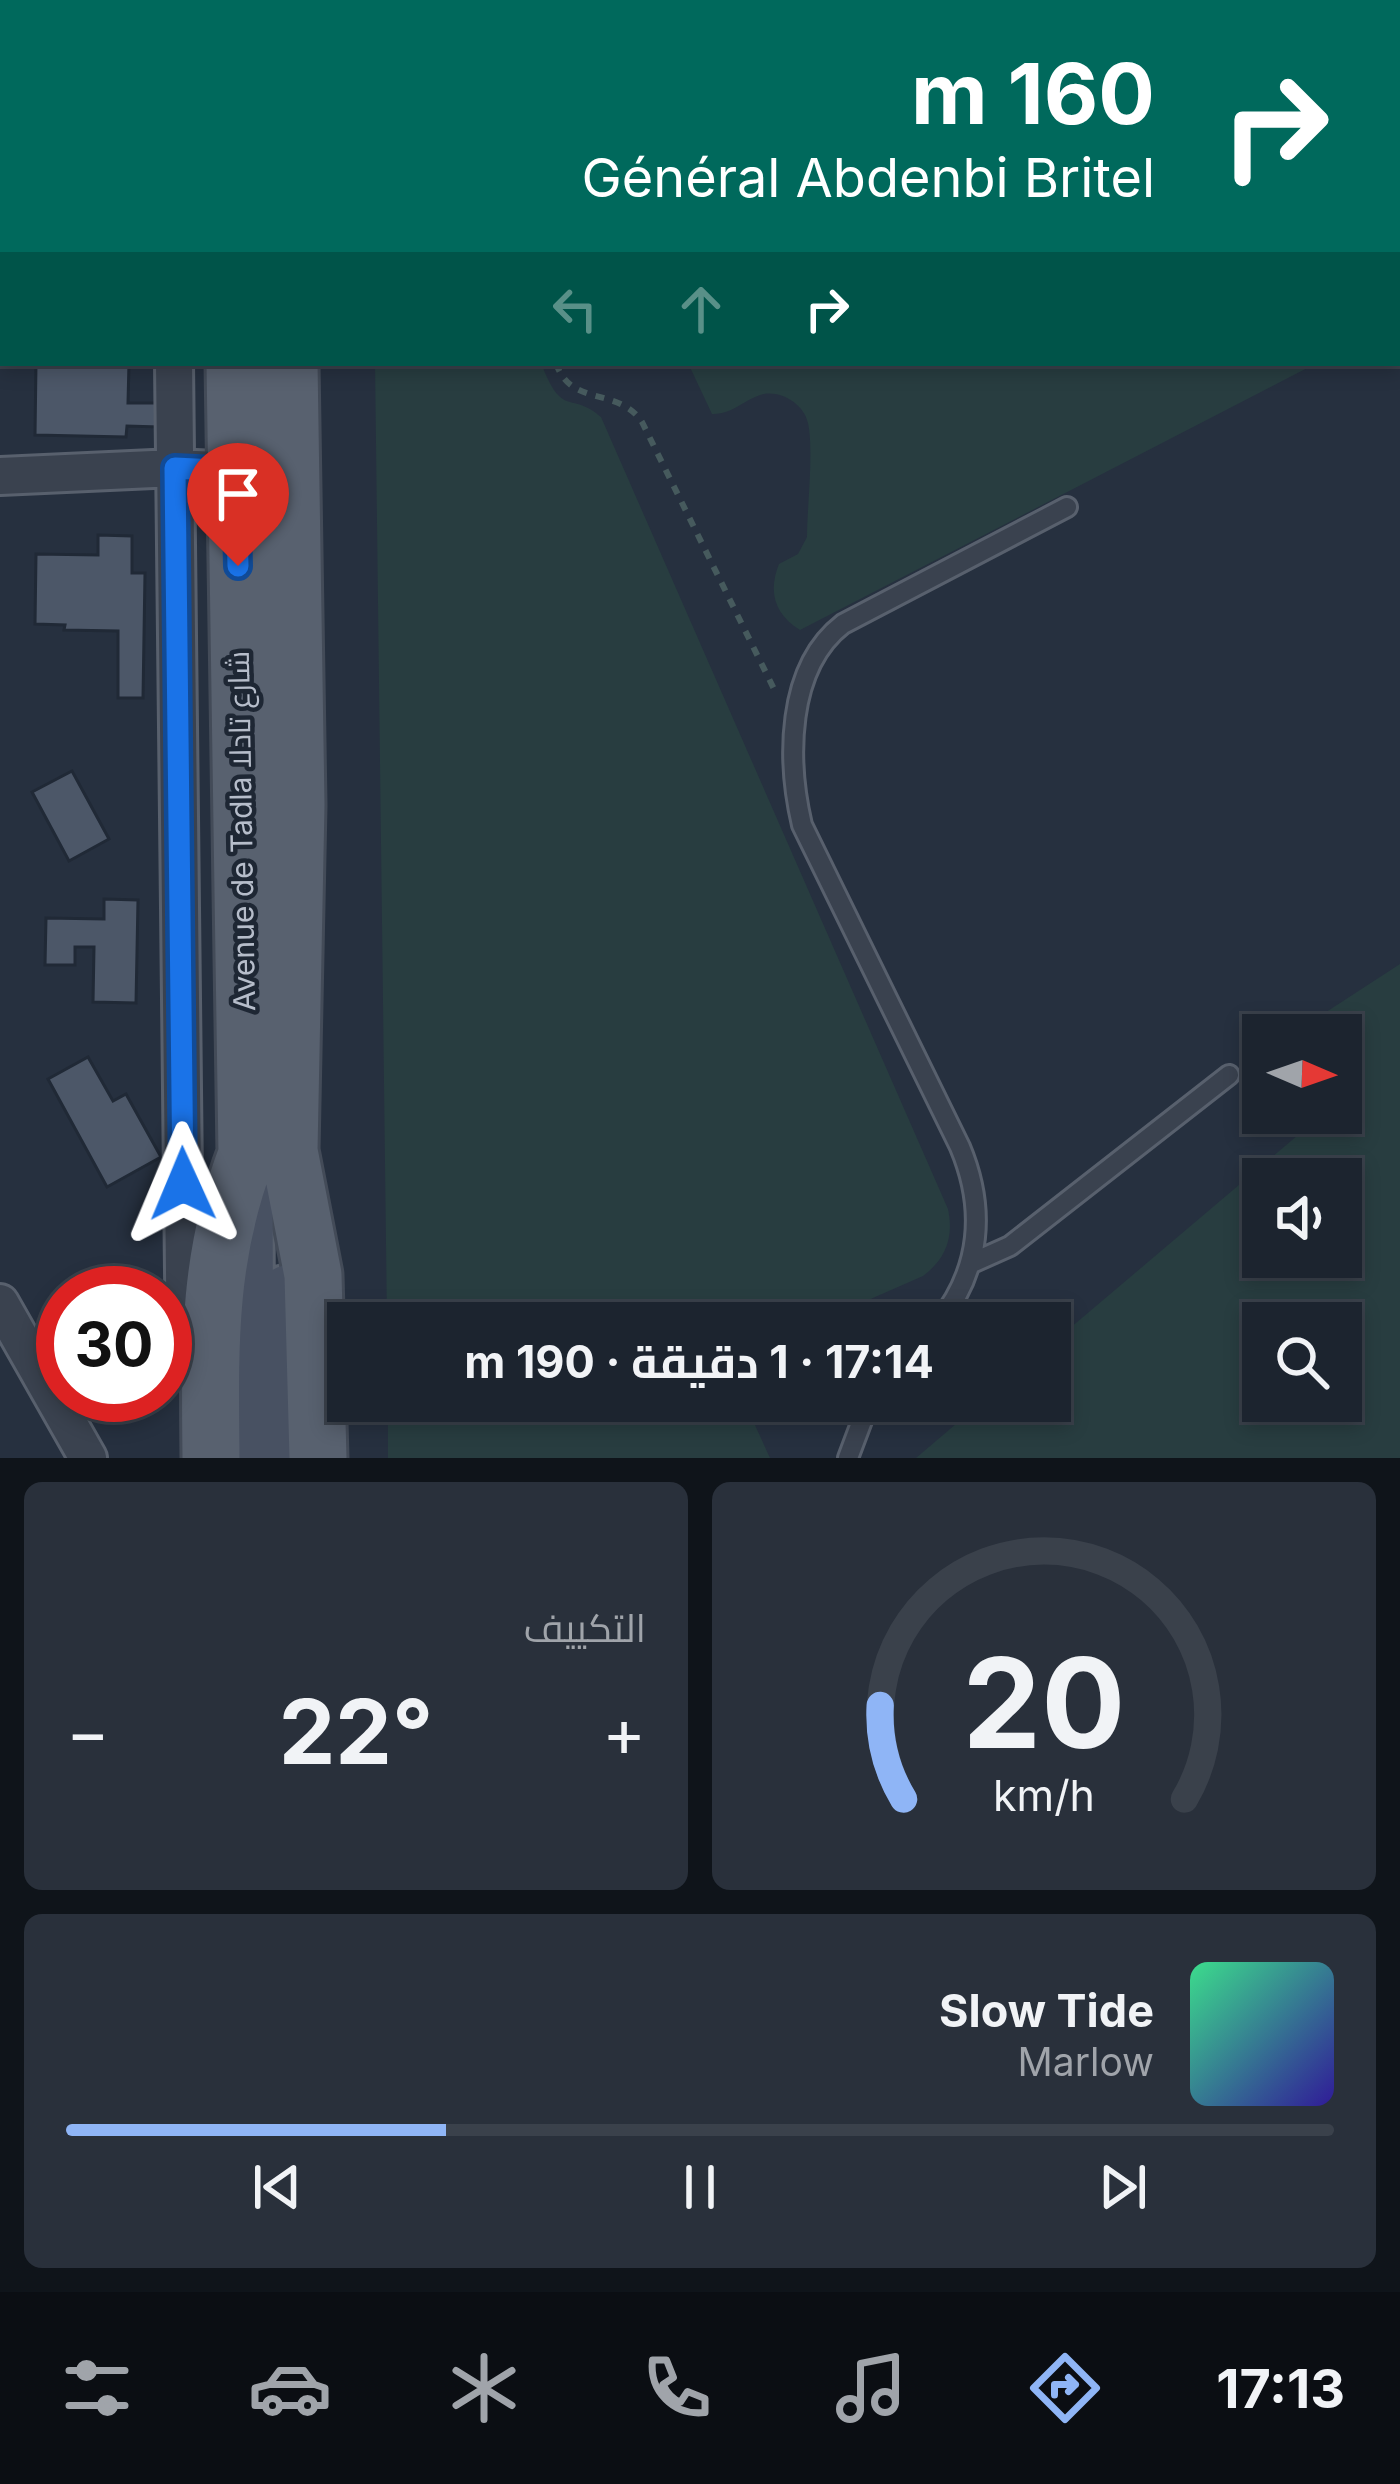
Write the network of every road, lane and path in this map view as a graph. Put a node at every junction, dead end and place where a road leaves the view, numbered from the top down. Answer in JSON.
{"nodes":[{"id":1,"x":174,"y":366,"type":"edge"},
{"id":2,"x":235,"y":366,"type":"edge"},
{"id":3,"x":289,"y":366,"type":"edge"},
{"id":4,"x":557,"y":366,"type":"edge"},
{"id":5,"x":175,"y":468,"type":"junction"},
{"id":6,"x":236,"y":471,"type":"junction"},
{"id":7,"x":0,"y":476,"type":"edge"},
{"id":8,"x":1067,"y":507,"type":"dead end"},
{"id":9,"x":795,"y":732,"type":"junction"},
{"id":10,"x":1229,"y":1075,"type":"dead end"},
{"id":11,"x":268,"y":1153,"type":"junction"},
{"id":12,"x":972,"y":1263,"type":"junction"},
{"id":13,"x":175,"y":1266,"type":"edge"},
{"id":14,"x":954,"y":1302,"type":"edge"},
{"id":15,"x":0,"y":1303,"type":"edge"},
{"id":16,"x":36,"y":1368,"type":"edge"},
{"id":17,"x":67,"y":1422,"type":"edge"},
{"id":18,"x":182,"y":1422,"type":"edge"},
{"id":19,"x":861,"y":1422,"type":"edge"},
{"id":20,"x":88,"y":1458,"type":"edge"},
{"id":21,"x":187,"y":1458,"type":"edge"},
{"id":22,"x":211,"y":1458,"type":"edge"},
{"id":23,"x":248,"y":1458,"type":"edge"},
{"id":24,"x":286,"y":1458,"type":"edge"},
{"id":25,"x":318,"y":1458,"type":"edge"},
{"id":26,"x":848,"y":1458,"type":"edge"}],
"edges":[{"from":1,"to":5,"type":"street"},
{"from":2,"to":6,"type":"main road","name":"Avenue de Tadla شارع تادلا"},
{"from":3,"to":11,"type":"main road","name":"Avenue de Tadla شارع تادلا"},
{"from":4,"to":9,"type":"path"},
{"from":5,"to":6,"type":"street"},
{"from":5,"to":7,"type":"street"},
{"from":5,"to":13,"type":"street"},
{"from":6,"to":11,"type":"main road","name":"Avenue de Tadla شارع تادلا"},
{"from":8,"to":9,"type":"lane"},
{"from":9,"to":12,"type":"lane"},
{"from":10,"to":12,"type":"lane"},
{"from":11,"to":22,"type":"main road","name":"Avenue de Tadla شارع تادلا"},
{"from":11,"to":23,"type":"main road","name":"Avenue de Tadla شارع تادلا"},
{"from":11,"to":24,"type":"main road","name":"Avenue de Tadla شارع تادلا"},
{"from":11,"to":25,"type":"main road","name":"Avenue de Tadla شارع تادلا"},
{"from":12,"to":14,"type":"lane"},
{"from":15,"to":16,"type":"street"},
{"from":17,"to":20,"type":"street"},
{"from":18,"to":21,"type":"street"},
{"from":19,"to":26,"type":"lane"}]}
